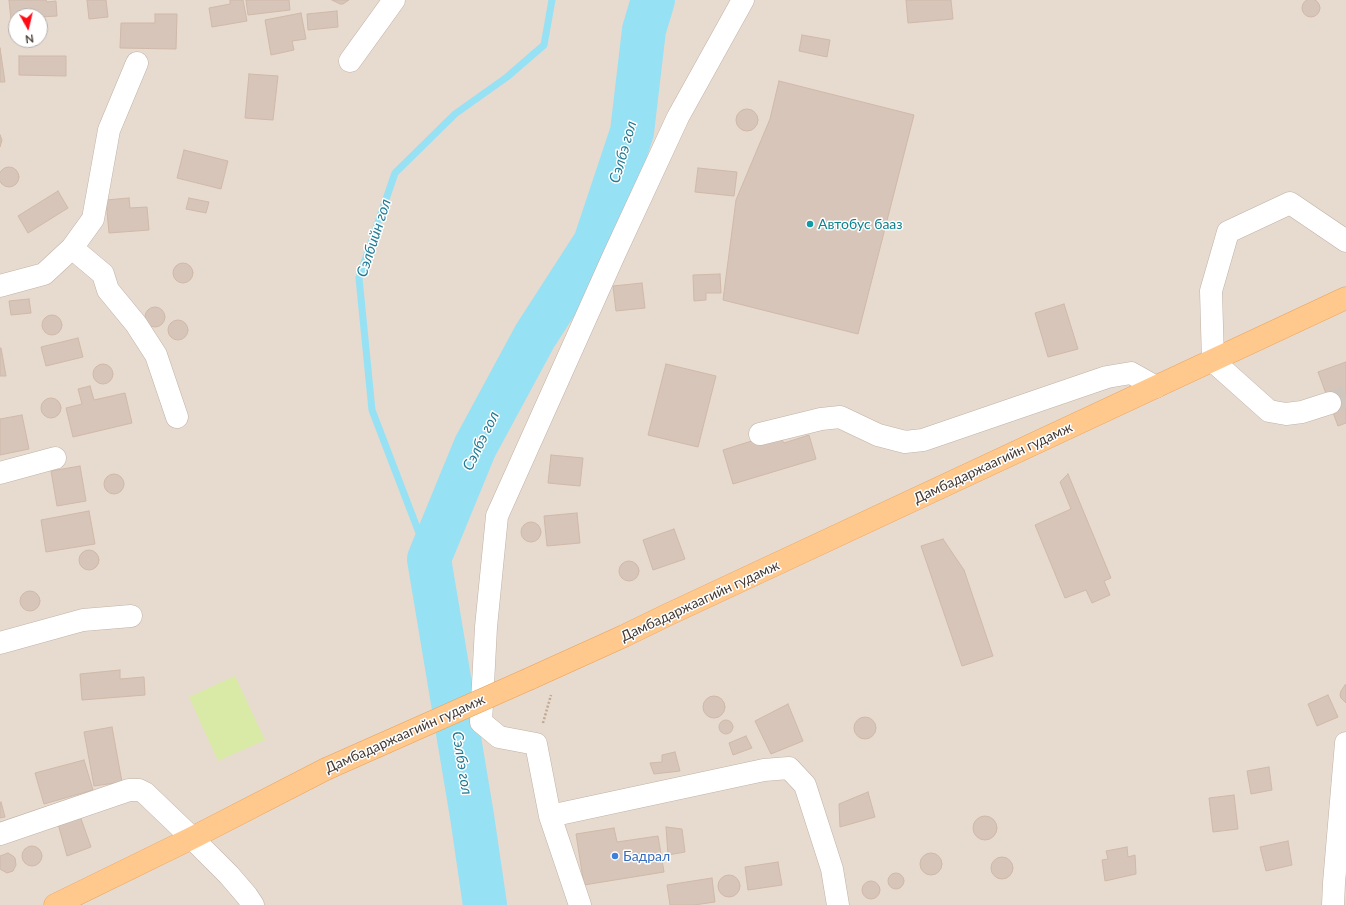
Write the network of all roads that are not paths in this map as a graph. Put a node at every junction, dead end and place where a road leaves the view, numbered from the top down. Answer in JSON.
{"nodes":[{"id":1,"x":394,"y":0,"type":"edge"},
{"id":2,"x":743,"y":0,"type":"edge"},
{"id":3,"x":350,"y":60,"type":"dead end"},
{"id":4,"x":138,"y":62,"type":"dead end"},
{"id":5,"x":1346,"y":240,"type":"edge"},
{"id":6,"x":72,"y":248,"type":"junction"},
{"id":7,"x":0,"y":286,"type":"edge"},
{"id":8,"x":1346,"y":298,"type":"edge"},
{"id":9,"x":1213,"y":360,"type":"junction"},
{"id":10,"x":1156,"y":387,"type":"junction"},
{"id":11,"x":1330,"y":403,"type":"tunnel mouth"},
{"id":12,"x":177,"y":417,"type":"dead end"},
{"id":13,"x":760,"y":434,"type":"dead end"},
{"id":14,"x":55,"y":458,"type":"dead end"},
{"id":15,"x":0,"y":473,"type":"edge"},
{"id":16,"x":131,"y":616,"type":"dead end"},
{"id":17,"x":0,"y":643,"type":"edge"},
{"id":18,"x":1346,"y":743,"type":"edge"},
{"id":19,"x":1344,"y":788,"type":"edge"},
{"id":20,"x":550,"y":816,"type":"junction"},
{"id":21,"x":0,"y":834,"type":"edge"},
{"id":22,"x":192,"y":838,"type":"junction"},
{"id":23,"x":55,"y":905,"type":"edge"},
{"id":24,"x":253,"y":905,"type":"edge"},
{"id":25,"x":580,"y":905,"type":"edge"},
{"id":26,"x":838,"y":905,"type":"edge"},
{"id":27,"x":1333,"y":905,"type":"edge"}],
"edges":[{"from":1,"to":3,"type":"street"},
{"from":2,"to":20,"type":"street"},
{"from":4,"to":6,"type":"street"},
{"from":5,"to":9,"type":"street"},
{"from":6,"to":7,"type":"street"},
{"from":6,"to":12,"type":"street"},
{"from":8,"to":9,"type":"main road","name":"Дамбадаржаагийн гудамж"},
{"from":9,"to":10,"type":"main road","name":"Дамбадаржаагийн гудамж"},
{"from":9,"to":11,"type":"street"},
{"from":10,"to":13,"type":"street"},
{"from":10,"to":22,"type":"main road","name":"Дамбадаржаагийн гудамж","bridge":true},
{"from":14,"to":15,"type":"street"},
{"from":16,"to":17,"type":"street"},
{"from":18,"to":19,"type":"street"},
{"from":19,"to":27,"type":"street"},
{"from":20,"to":25,"type":"street"},
{"from":20,"to":26,"type":"street"},
{"from":21,"to":22,"type":"street"},
{"from":22,"to":23,"type":"main road","name":"Дамбадаржаагийн гудамж"},
{"from":22,"to":24,"type":"street"}]}
